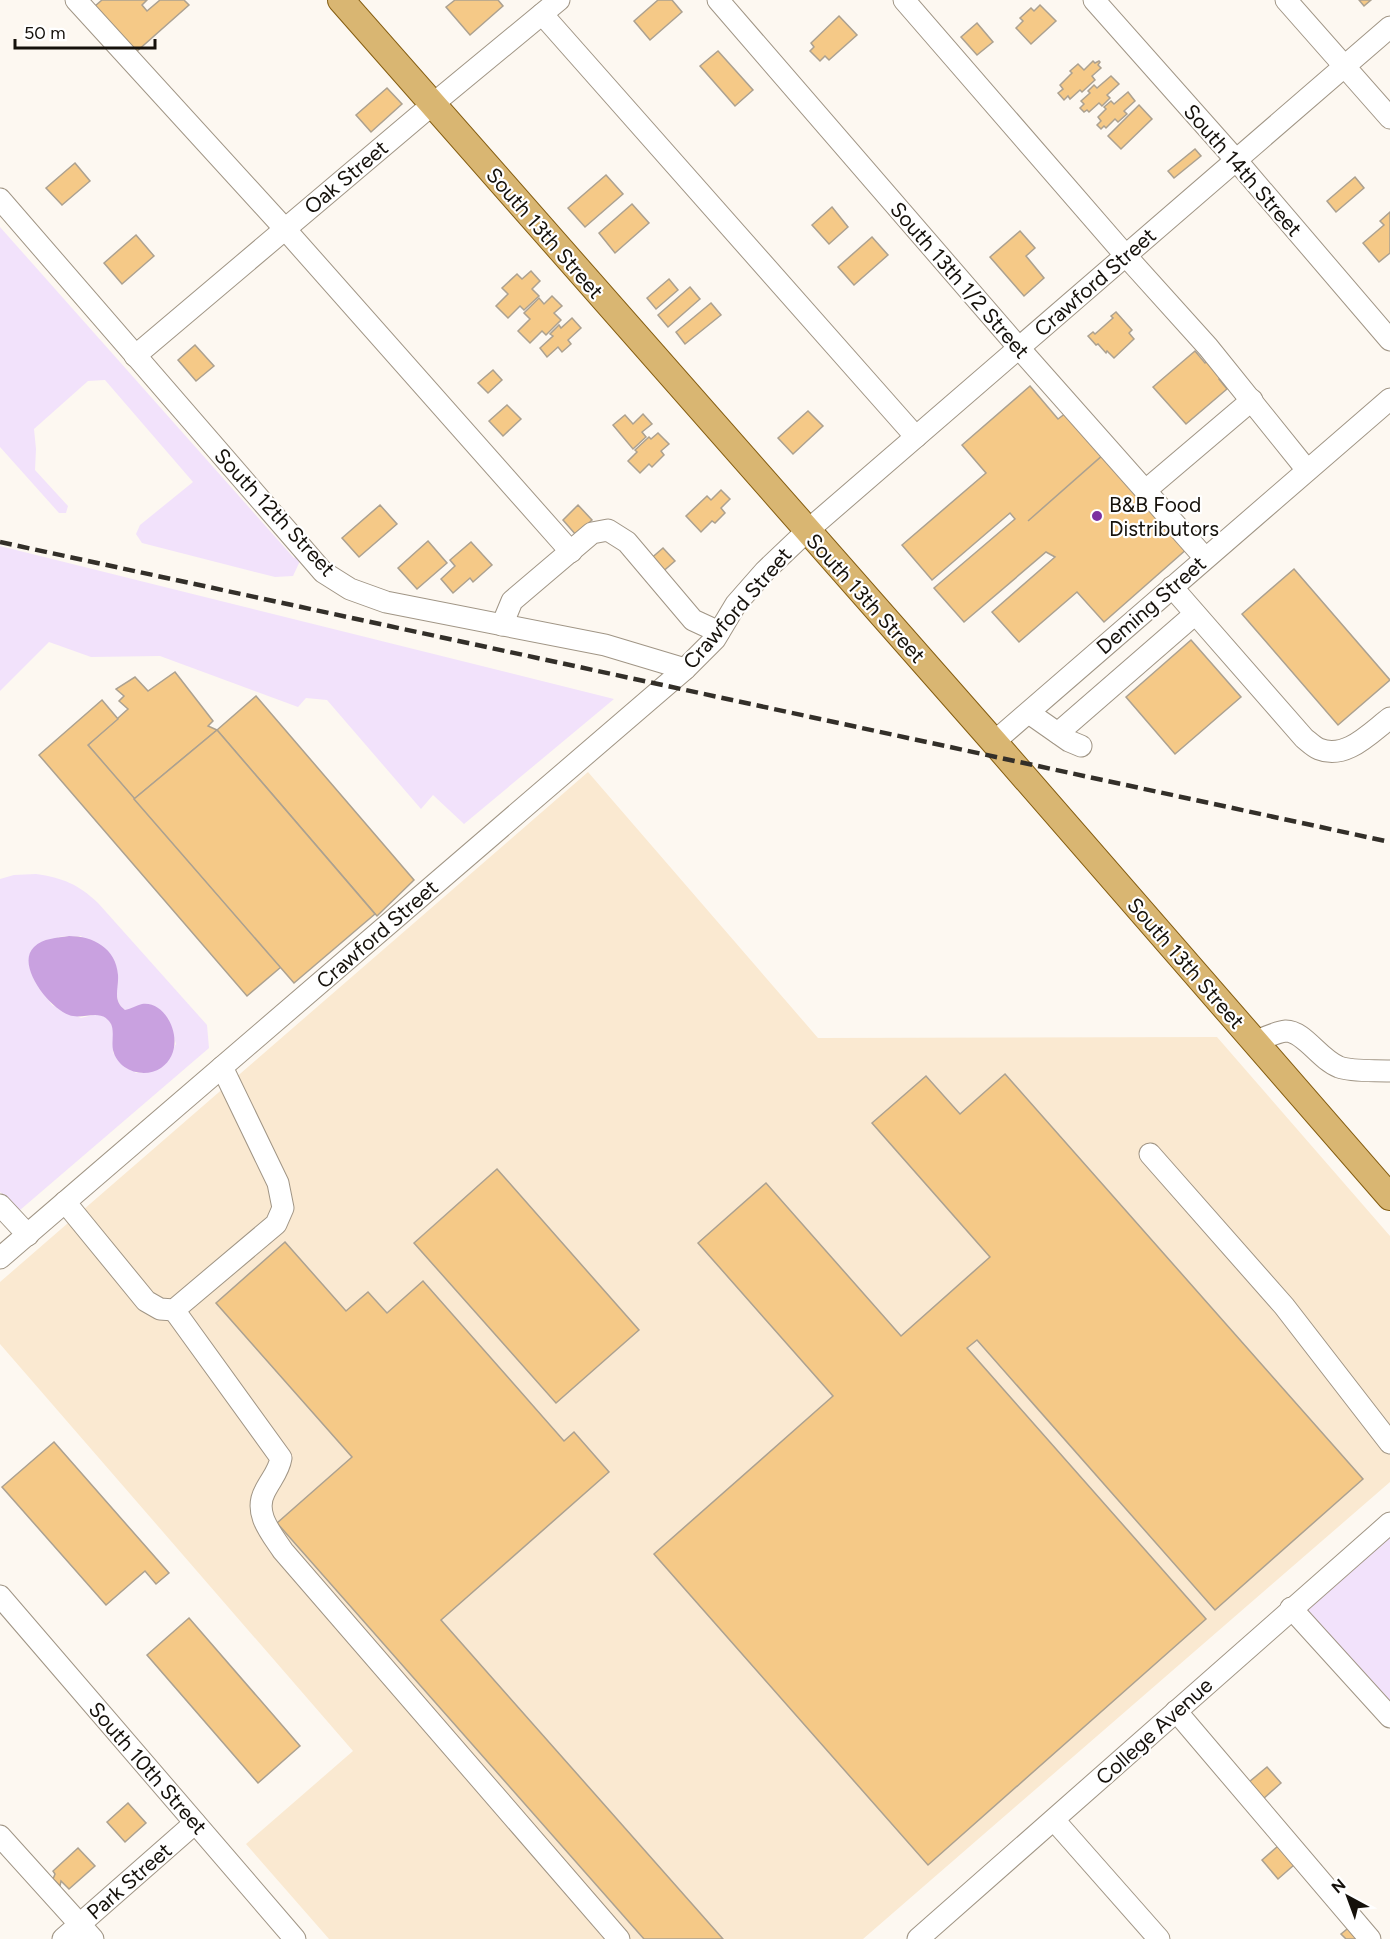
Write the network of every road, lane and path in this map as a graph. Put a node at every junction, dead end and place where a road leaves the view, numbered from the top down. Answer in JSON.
{"nodes":[{"id":1,"x":76,"y":0,"type":"edge"},
{"id":2,"x":340,"y":0,"type":"edge"},
{"id":3,"x":559,"y":0,"type":"edge"},
{"id":4,"x":718,"y":0,"type":"edge"},
{"id":5,"x":904,"y":0,"type":"edge"},
{"id":6,"x":1094,"y":0,"type":"edge"},
{"id":7,"x":1287,"y":0,"type":"edge"},
{"id":8,"x":542,"y":14,"type":"junction"},
{"id":9,"x":1390,"y":27,"type":"edge"},
{"id":10,"x":1346,"y":65,"type":"junction"},
{"id":11,"x":433,"y":104,"type":"junction"},
{"id":12,"x":1390,"y":118,"type":"edge"},
{"id":13,"x":1236,"y":160,"type":"junction"},
{"id":14,"x":0,"y":199,"type":"edge"},
{"id":15,"x":285,"y":229,"type":"junction"},
{"id":16,"x":1126,"y":256,"type":"junction"},
{"id":17,"x":1390,"y":340,"type":"edge"},
{"id":18,"x":1019,"y":348,"type":"junction"},
{"id":19,"x":135,"y":356,"type":"junction"},
{"id":20,"x":1390,"y":399,"type":"edge"},
{"id":21,"x":1252,"y":400,"type":"junction"},
{"id":22,"x":916,"y":437,"type":"junction"},
{"id":23,"x":1307,"y":470,"type":"junction"},
{"id":24,"x":1146,"y":490,"type":"junction"},
{"id":25,"x":807,"y":531,"type":"junction"},
{"id":26,"x":571,"y":552,"type":"junction"},
{"id":27,"x":1205,"y":558,"type":"junction"},
{"id":28,"x":1172,"y":587,"type":"junction"},
{"id":29,"x":1195,"y":614,"type":"junction"},
{"id":30,"x":502,"y":625,"type":"junction"},
{"id":31,"x":719,"y":632,"type":"junction"},
{"id":32,"x":685,"y":669,"type":"junction"},
{"id":33,"x":1029,"y":713,"type":"junction"},
{"id":34,"x":1390,"y":718,"type":"edge"},
{"id":35,"x":1058,"y":734,"type":"junction"},
{"id":36,"x":994,"y":742,"type":"junction"},
{"id":37,"x":1081,"y":746,"type":"dead end"},
{"id":38,"x":1255,"y":1042,"type":"junction"},
{"id":39,"x":222,"y":1067,"type":"junction"},
{"id":40,"x":1390,"y":1071,"type":"edge"},
{"id":41,"x":1150,"y":1154,"type":"dead end"},
{"id":42,"x":1390,"y":1197,"type":"edge"},
{"id":43,"x":65,"y":1202,"type":"junction"},
{"id":44,"x":0,"y":1205,"type":"edge"},
{"id":45,"x":27,"y":1235,"type":"junction"},
{"id":46,"x":0,"y":1258,"type":"edge"},
{"id":47,"x":174,"y":1310,"type":"junction"},
{"id":48,"x":1390,"y":1443,"type":"edge"},
{"id":49,"x":1390,"y":1523,"type":"edge"},
{"id":50,"x":0,"y":1596,"type":"edge"},
{"id":51,"x":1291,"y":1608,"type":"junction"},
{"id":52,"x":1176,"y":1712,"type":"junction"},
{"id":53,"x":1390,"y":1717,"type":"edge"},
{"id":54,"x":1054,"y":1820,"type":"junction"},
{"id":55,"x":195,"y":1822,"type":"junction"},
{"id":56,"x":0,"y":1836,"type":"edge"},
{"id":57,"x":86,"y":1931,"type":"edge"},
{"id":58,"x":930,"y":1935,"type":"edge"},
{"id":59,"x":63,"y":1939,"type":"edge"},
{"id":60,"x":296,"y":1939,"type":"edge"},
{"id":61,"x":619,"y":1939,"type":"edge"},
{"id":62,"x":1159,"y":1939,"type":"edge"},
{"id":63,"x":1370,"y":1939,"type":"edge"}],
"edges":[{"from":1,"to":15,"type":"street"},
{"from":2,"to":11,"type":"main road","name":"South 13th Street"},
{"from":3,"to":8,"type":"street","name":"Oak Street"},
{"from":4,"to":18,"type":"street","name":"South 13th 1/2 Street"},
{"from":5,"to":16,"type":"street"},
{"from":6,"to":13,"type":"street","name":"South 14th Street"},
{"from":7,"to":10,"type":"street"},
{"from":8,"to":11,"type":"street","name":"Oak Street"},
{"from":8,"to":22,"type":"street"},
{"from":9,"to":10,"type":"street","name":"Crawford Street"},
{"from":10,"to":12,"type":"street"},
{"from":10,"to":13,"type":"street","name":"Crawford Street"},
{"from":11,"to":15,"type":"street","name":"Oak Street"},
{"from":11,"to":25,"type":"main road","name":"South 13th Street"},
{"from":13,"to":16,"type":"street","name":"Crawford Street"},
{"from":13,"to":17,"type":"street","name":"South 14th Street"},
{"from":14,"to":19,"type":"street","name":"South 12th Street"},
{"from":15,"to":19,"type":"street","name":"Oak Street"},
{"from":15,"to":26,"type":"street"},
{"from":16,"to":18,"type":"street","name":"Crawford Street"},
{"from":16,"to":21,"type":"street"},
{"from":18,"to":22,"type":"street","name":"Crawford Street"},
{"from":18,"to":24,"type":"street","name":"South 13th 1/2 Street"},
{"from":19,"to":30,"type":"street","name":"South 12th Street"},
{"from":20,"to":23,"type":"street","name":"Deming Street"},
{"from":21,"to":23,"type":"street"},
{"from":21,"to":24,"type":"street"},
{"from":22,"to":25,"type":"street","name":"Crawford Street"},
{"from":23,"to":27,"type":"street","name":"Deming Street"},
{"from":24,"to":27,"type":"street","name":"South 13th 1/2 Street"},
{"from":25,"to":31,"type":"street","name":"Crawford Street"},
{"from":25,"to":36,"type":"main road","name":"South 13th Street"},
{"from":26,"to":30,"type":"street"},
{"from":26,"to":31,"type":"street"},
{"from":27,"to":28,"type":"street","name":"Deming Street"},
{"from":28,"to":29,"type":"street"},
{"from":28,"to":33,"type":"street","name":"Deming Street"},
{"from":29,"to":34,"type":"street"},
{"from":29,"to":35,"type":"street"},
{"from":30,"to":32,"type":"street","name":"South 12th Street"},
{"from":31,"to":32,"type":"street","name":"Crawford Street"},
{"from":32,"to":39,"type":"street","name":"Crawford Street"},
{"from":33,"to":35,"type":"street"},
{"from":33,"to":36,"type":"street","name":"Deming Street"},
{"from":35,"to":37,"type":"street"},
{"from":36,"to":38,"type":"main road","name":"South 13th Street"},
{"from":38,"to":40,"type":"street"},
{"from":38,"to":42,"type":"main road","name":"South 13th Street"},
{"from":39,"to":43,"type":"street","name":"Crawford Street"},
{"from":39,"to":47,"type":"street"},
{"from":41,"to":48,"type":"street"},
{"from":43,"to":45,"type":"street","name":"Crawford Street"},
{"from":43,"to":47,"type":"street"},
{"from":44,"to":45,"type":"street"},
{"from":45,"to":46,"type":"street","name":"Crawford Street"},
{"from":47,"to":61,"type":"street"},
{"from":49,"to":51,"type":"street","name":"College Avenue"},
{"from":50,"to":55,"type":"street","name":"South 10th Street"},
{"from":51,"to":52,"type":"street","name":"College Avenue"},
{"from":51,"to":53,"type":"street"},
{"from":52,"to":54,"type":"street","name":"College Avenue"},
{"from":52,"to":63,"type":"street"},
{"from":54,"to":58,"type":"street","name":"College Avenue"},
{"from":54,"to":62,"type":"street"},
{"from":55,"to":57,"type":"street","name":"Park Street"},
{"from":55,"to":60,"type":"street","name":"South 10th Street"},
{"from":56,"to":57,"type":"street"},
{"from":57,"to":59,"type":"street","name":"Park Street"}]}
